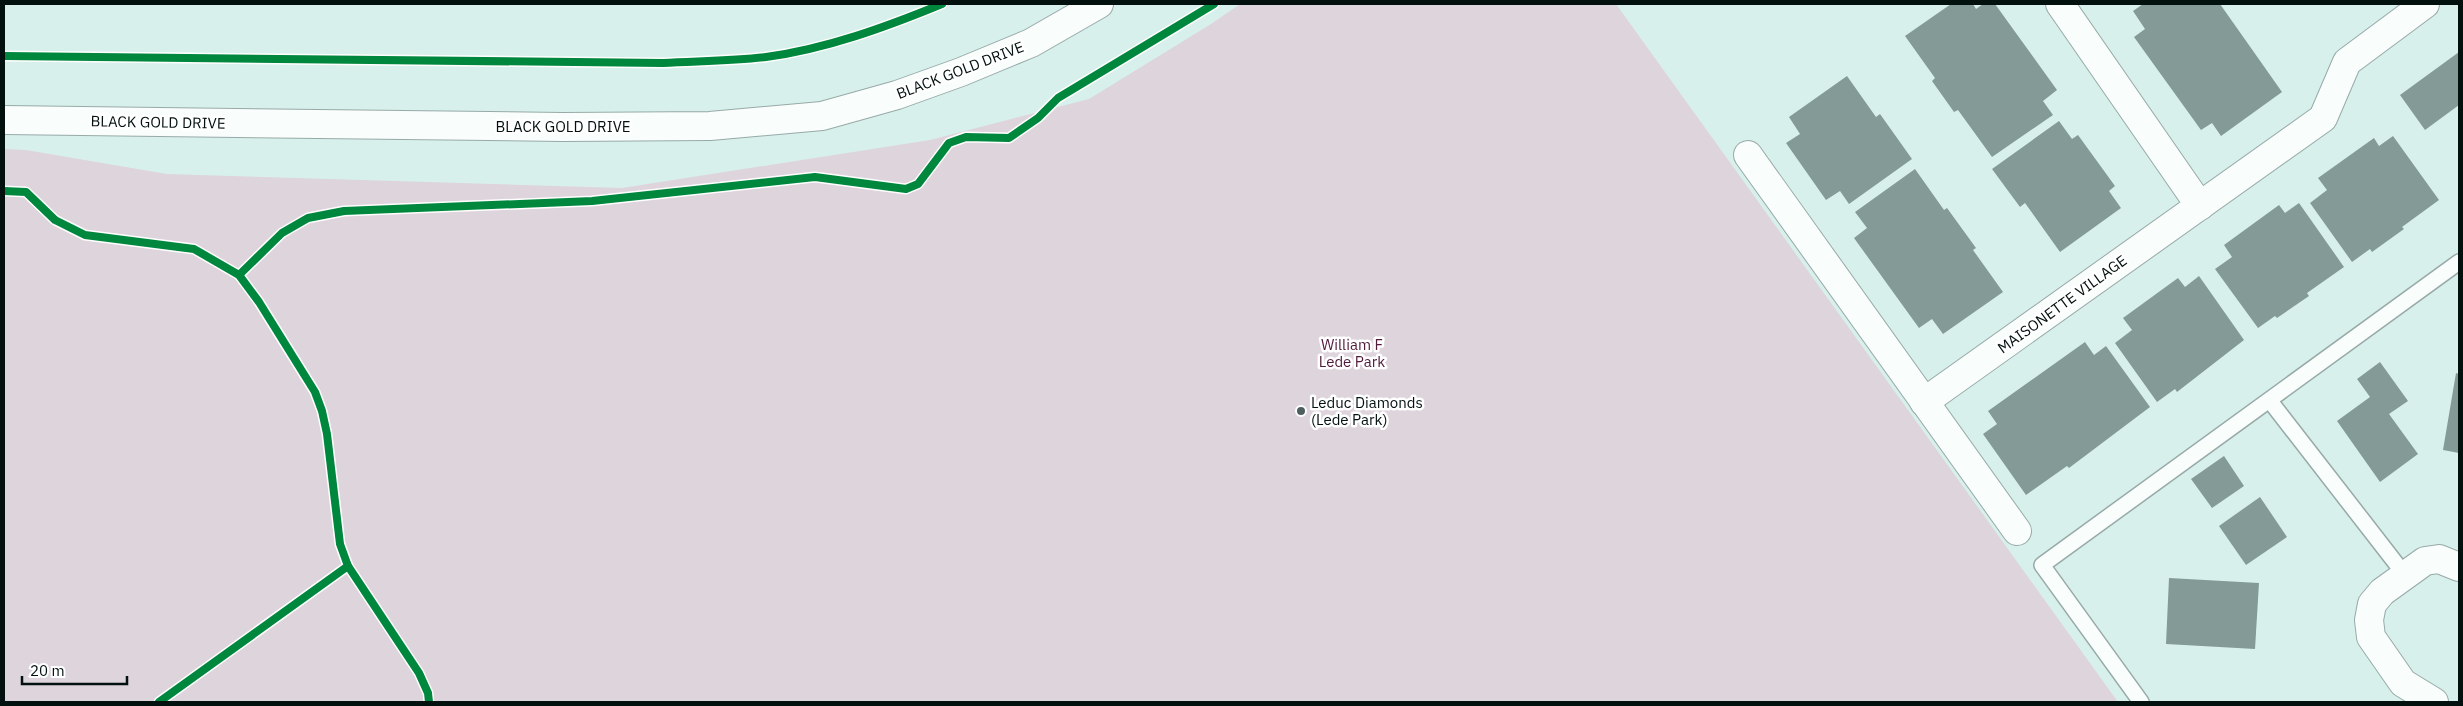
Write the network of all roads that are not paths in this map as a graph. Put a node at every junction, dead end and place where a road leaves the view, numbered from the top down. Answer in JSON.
{"nodes":[{"id":1,"x":1099,"y":4,"type":"edge"},
{"id":2,"x":2060,"y":4,"type":"edge"},
{"id":3,"x":2425,"y":4,"type":"edge"},
{"id":4,"x":4,"y":120,"type":"edge"},
{"id":5,"x":1748,"y":156,"type":"dead end"},
{"id":6,"x":2200,"y":206,"type":"junction"},
{"id":7,"x":2459,"y":262,"type":"edge"},
{"id":8,"x":2270,"y":401,"type":"junction"},
{"id":9,"x":1924,"y":402,"type":"junction"},
{"id":10,"x":2017,"y":531,"type":"dead end"},
{"id":11,"x":2459,"y":567,"type":"edge"},
{"id":12,"x":2405,"y":575,"type":"junction"},
{"id":13,"x":2141,"y":702,"type":"edge"},
{"id":14,"x":2434,"y":702,"type":"edge"}],
"edges":[{"from":1,"to":4,"type":"street","name":"BLACK GOLD DRIVE"},
{"from":2,"to":6,"type":"street"},
{"from":3,"to":6,"type":"street","name":"MAISONETTE VILLAGE"},
{"from":5,"to":9,"type":"street"},
{"from":6,"to":9,"type":"street","name":"MAISONETTE VILLAGE"},
{"from":7,"to":8,"type":"lane"},
{"from":8,"to":12,"type":"lane"},
{"from":8,"to":13,"type":"lane"},
{"from":9,"to":10,"type":"street"},
{"from":11,"to":12,"type":"street"},
{"from":12,"to":14,"type":"street"}]}
